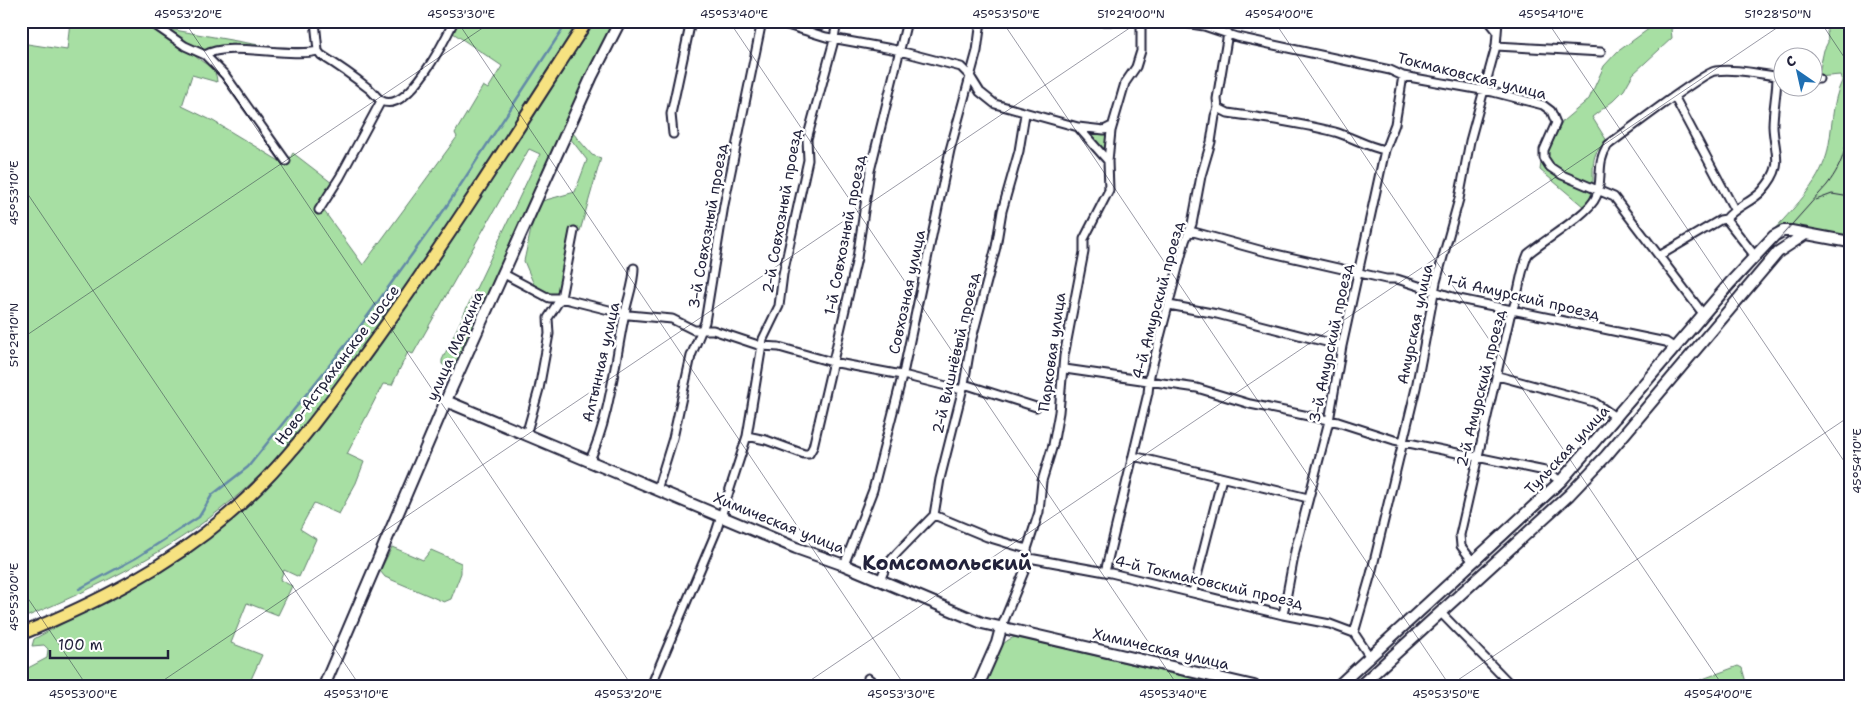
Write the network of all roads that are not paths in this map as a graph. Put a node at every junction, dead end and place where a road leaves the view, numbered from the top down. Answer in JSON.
{"nodes":[{"id":1,"x":149,"y":21,"type":"edge"},
{"id":2,"x":315,"y":21,"type":"edge"},
{"id":3,"x":454,"y":21,"type":"edge"},
{"id":4,"x":586,"y":21,"type":"edge"},
{"id":5,"x":620,"y":21,"type":"edge"},
{"id":6,"x":692,"y":21,"type":"edge"},
{"id":7,"x":762,"y":21,"type":"edge"},
{"id":8,"x":774,"y":21,"type":"edge"},
{"id":9,"x":837,"y":21,"type":"edge"},
{"id":10,"x":907,"y":21,"type":"edge"},
{"id":11,"x":981,"y":21,"type":"edge"},
{"id":12,"x":1101,"y":21,"type":"edge"},
{"id":13,"x":1141,"y":21,"type":"edge"},
{"id":14,"x":1171,"y":21,"type":"edge"},
{"id":15,"x":1489,"y":21,"type":"edge"},
{"id":16,"x":1498,"y":21,"type":"edge"},
{"id":17,"x":1496,"y":31,"type":"junction"},
{"id":18,"x":1228,"y":33,"type":"junction"},
{"id":19,"x":833,"y":38,"type":"junction"},
{"id":20,"x":1496,"y":46,"type":"junction"},
{"id":21,"x":318,"y":51,"type":"junction"},
{"id":22,"x":898,"y":51,"type":"junction"},
{"id":23,"x":1601,"y":52,"type":"dead end"},
{"id":24,"x":205,"y":55,"type":"junction"},
{"id":25,"x":1774,"y":75,"type":"edge"},
{"id":26,"x":970,"y":76,"type":"junction"},
{"id":27,"x":1403,"y":76,"type":"junction"},
{"id":28,"x":1485,"y":92,"type":"junction"},
{"id":29,"x":1675,"y":98,"type":"junction"},
{"id":30,"x":1777,"y":98,"type":"edge"},
{"id":31,"x":381,"y":101,"type":"junction"},
{"id":32,"x":1218,"y":108,"type":"junction"},
{"id":33,"x":1025,"y":114,"type":"junction"},
{"id":34,"x":1112,"y":126,"type":"junction"},
{"id":35,"x":1078,"y":127,"type":"junction"},
{"id":36,"x":673,"y":134,"type":"dead end"},
{"id":37,"x":1385,"y":150,"type":"junction"},
{"id":38,"x":286,"y":161,"type":"dead end"},
{"id":39,"x":1108,"y":161,"type":"junction"},
{"id":40,"x":1599,"y":189,"type":"junction"},
{"id":41,"x":1734,"y":209,"type":"junction"},
{"id":42,"x":319,"y":210,"type":"dead end"},
{"id":43,"x":1726,"y":219,"type":"junction"},
{"id":44,"x":574,"y":231,"type":"dead end"},
{"id":45,"x":1190,"y":231,"type":"junction"},
{"id":46,"x":1804,"y":234,"type":"junction"},
{"id":47,"x":1850,"y":242,"type":"edge"},
{"id":48,"x":1658,"y":256,"type":"junction"},
{"id":49,"x":1755,"y":256,"type":"junction"},
{"id":50,"x":634,"y":268,"type":"dead end"},
{"id":51,"x":1360,"y":273,"type":"junction"},
{"id":52,"x":504,"y":274,"type":"junction"},
{"id":53,"x":1435,"y":290,"type":"junction"},
{"id":54,"x":561,"y":298,"type":"junction"},
{"id":55,"x":1169,"y":305,"type":"junction"},
{"id":56,"x":1513,"y":309,"type":"junction"},
{"id":57,"x":625,"y":313,"type":"junction"},
{"id":58,"x":1704,"y":315,"type":"junction"},
{"id":59,"x":700,"y":331,"type":"junction"},
{"id":60,"x":762,"y":346,"type":"junction"},
{"id":61,"x":1342,"y":346,"type":"junction"},
{"id":62,"x":1676,"y":348,"type":"junction"},
{"id":63,"x":832,"y":362,"type":"junction"},
{"id":64,"x":1065,"y":369,"type":"junction"},
{"id":65,"x":901,"y":376,"type":"junction"},
{"id":66,"x":1498,"y":376,"type":"junction"},
{"id":67,"x":1150,"y":383,"type":"junction"},
{"id":68,"x":963,"y":387,"type":"junction"},
{"id":69,"x":446,"y":401,"type":"junction"},
{"id":70,"x":1036,"y":407,"type":"dead end"},
{"id":71,"x":1617,"y":418,"type":"junction"},
{"id":72,"x":1329,"y":421,"type":"junction"},
{"id":73,"x":526,"y":435,"type":"junction"},
{"id":74,"x":747,"y":436,"type":"junction"},
{"id":75,"x":1402,"y":441,"type":"junction"},
{"id":76,"x":1133,"y":456,"type":"junction"},
{"id":77,"x":1478,"y":457,"type":"junction"},
{"id":78,"x":589,"y":462,"type":"junction"},
{"id":79,"x":1222,"y":478,"type":"junction"},
{"id":80,"x":1561,"y":481,"type":"junction"},
{"id":81,"x":658,"y":490,"type":"junction"},
{"id":82,"x":1308,"y":498,"type":"junction"},
{"id":83,"x":934,"y":516,"type":"junction"},
{"id":84,"x":720,"y":517,"type":"junction"},
{"id":85,"x":1027,"y":548,"type":"junction"},
{"id":86,"x":1029,"y":558,"type":"junction"},
{"id":87,"x":1473,"y":562,"type":"junction"},
{"id":88,"x":844,"y":565,"type":"junction"},
{"id":89,"x":1105,"y":572,"type":"junction"},
{"id":90,"x":880,"y":581,"type":"junction"},
{"id":91,"x":1193,"y":592,"type":"junction"},
{"id":92,"x":1441,"y":613,"type":"junction"},
{"id":93,"x":1283,"y":615,"type":"junction"},
{"id":94,"x":1001,"y":628,"type":"junction"},
{"id":95,"x":1354,"y":633,"type":"junction"},
{"id":96,"x":21,"y":634,"type":"edge"},
{"id":97,"x":1370,"y":657,"type":"junction"},
{"id":98,"x":868,"y":678,"type":"dead end"},
{"id":99,"x":324,"y":686,"type":"edge"},
{"id":100,"x":651,"y":686,"type":"edge"},
{"id":101,"x":878,"y":686,"type":"edge"},
{"id":102,"x":978,"y":686,"type":"edge"},
{"id":103,"x":1254,"y":686,"type":"edge"},
{"id":104,"x":1338,"y":686,"type":"edge"},
{"id":105,"x":1360,"y":686,"type":"edge"},
{"id":106,"x":1512,"y":686,"type":"edge"}],
"edges":[{"from":1,"to":24,"type":"street"},
{"from":2,"to":21,"type":"street"},
{"from":3,"to":31,"type":"street"},
{"from":4,"to":96,"type":"main road","name":"Ново-Астраханское шоссе"},
{"from":5,"to":52,"type":"street","name":"улица Маркина"},
{"from":6,"to":36,"type":"street"},
{"from":7,"to":59,"type":"street","name":"3-й Совхозный проезд"},
{"from":8,"to":19,"type":"street"},
{"from":9,"to":19,"type":"street","name":"2-й Совхозный проезд"},
{"from":10,"to":22,"type":"street","name":"1-й Совхозный проезд"},
{"from":11,"to":26,"type":"street","name":"Совхозная улица"},
{"from":12,"to":13,"type":"street"},
{"from":13,"to":34,"type":"street","name":"Парковая улица"},
{"from":14,"to":18,"type":"street","name":"Токмаковская улица"},
{"from":15,"to":17,"type":"street"},
{"from":16,"to":17,"type":"street","name":"Амурская улица"},
{"from":17,"to":20,"type":"street","name":"Амурская улица"},
{"from":18,"to":27,"type":"street","name":"Токмаковская улица"},
{"from":18,"to":32,"type":"street","name":"4-й Амурский проезд"},
{"from":19,"to":22,"type":"street"},
{"from":19,"to":60,"type":"street","name":"2-й Совхозный проезд"},
{"from":20,"to":23,"type":"street"},
{"from":20,"to":28,"type":"street","name":"Амурская улица"},
{"from":21,"to":24,"type":"street"},
{"from":21,"to":31,"type":"street"},
{"from":22,"to":26,"type":"street"},
{"from":22,"to":63,"type":"street","name":"1-й Совхозный проезд"},
{"from":24,"to":38,"type":"street"},
{"from":25,"to":29,"type":"street"},
{"from":26,"to":33,"type":"street"},
{"from":26,"to":65,"type":"street","name":"Совхозная улица"},
{"from":27,"to":28,"type":"street","name":"Токмаковская улица"},
{"from":27,"to":37,"type":"street","name":"3-й Амурский проезд"},
{"from":28,"to":40,"type":"street","name":"Токмаковская улица"},
{"from":28,"to":53,"type":"street","name":"Амурская улица"},
{"from":29,"to":40,"type":"street"},
{"from":29,"to":41,"type":"street"},
{"from":30,"to":41,"type":"street"},
{"from":31,"to":42,"type":"street"},
{"from":32,"to":37,"type":"street"},
{"from":32,"to":45,"type":"street","name":"4-й Амурский проезд"},
{"from":33,"to":35,"type":"street"},
{"from":33,"to":68,"type":"street","name":"2-й Вишнёвый проезд"},
{"from":34,"to":35,"type":"street"},
{"from":34,"to":39,"type":"street","name":"Парковая улица"},
{"from":35,"to":39,"type":"street"},
{"from":37,"to":51,"type":"street","name":"3-й Амурский проезд"},
{"from":39,"to":64,"type":"street","name":"Парковая улица"},
{"from":40,"to":48,"type":"street","name":"Токмаковская улица"},
{"from":40,"to":56,"type":"street","name":"2-й Амурский проезд"},
{"from":41,"to":43,"type":"street"},
{"from":43,"to":48,"type":"street"},
{"from":43,"to":49,"type":"street"},
{"from":44,"to":54,"type":"street"},
{"from":45,"to":51,"type":"street","name":"1-й Амурский проезд"},
{"from":45,"to":55,"type":"street","name":"4-й Амурский проезд"},
{"from":46,"to":47,"type":"street","name":"Тульская улица"},
{"from":46,"to":49,"type":"street","name":"Тульская улица"},
{"from":46,"to":92,"type":"street","name":"Тульская улица"},
{"from":48,"to":58,"type":"street","name":"Токмаковская улица"},
{"from":49,"to":58,"type":"street","name":"Тульская улица"},
{"from":50,"to":57,"type":"street","name":"Алтынная улица"},
{"from":51,"to":53,"type":"street","name":"1-й Амурский проезд"},
{"from":51,"to":61,"type":"street","name":"3-й Амурский проезд"},
{"from":52,"to":54,"type":"street"},
{"from":52,"to":69,"type":"street","name":"улица Маркина"},
{"from":53,"to":56,"type":"street","name":"1-й Амурский проезд"},
{"from":53,"to":75,"type":"street","name":"Амурская улица"},
{"from":54,"to":57,"type":"street"},
{"from":54,"to":73,"type":"street"},
{"from":55,"to":61,"type":"street"},
{"from":55,"to":67,"type":"street","name":"4-й Амурский проезд"},
{"from":56,"to":62,"type":"street","name":"1-й Амурский проезд"},
{"from":56,"to":66,"type":"street","name":"2-й Амурский проезд"},
{"from":57,"to":59,"type":"street"},
{"from":57,"to":78,"type":"street","name":"Алтынная улица"},
{"from":58,"to":62,"type":"street","name":"Тульская улица"},
{"from":59,"to":60,"type":"street"},
{"from":59,"to":81,"type":"street","name":"3-й Совхозный проезд"},
{"from":60,"to":63,"type":"street"},
{"from":60,"to":74,"type":"street","name":"2-й Совхозный проезд"},
{"from":61,"to":72,"type":"street","name":"3-й Амурский проезд"},
{"from":62,"to":71,"type":"street","name":"Тульская улица"},
{"from":63,"to":65,"type":"street"},
{"from":63,"to":74,"type":"street","name":"1-й Совхозный проезд"},
{"from":64,"to":67,"type":"street"},
{"from":64,"to":85,"type":"street","name":"Парковая улица"},
{"from":65,"to":68,"type":"street"},
{"from":65,"to":88,"type":"street","name":"Совхозная улица"},
{"from":66,"to":71,"type":"street"},
{"from":66,"to":77,"type":"street","name":"2-й Амурский проезд"},
{"from":67,"to":72,"type":"street"},
{"from":67,"to":76,"type":"street","name":"4-й Амурский проезд"},
{"from":68,"to":70,"type":"street"},
{"from":68,"to":83,"type":"street","name":"2-й Вишнёвый проезд"},
{"from":69,"to":73,"type":"street","name":"Химическая улица"},
{"from":69,"to":99,"type":"street","name":"улица Маркина"},
{"from":71,"to":80,"type":"street","name":"Тульская улица"},
{"from":72,"to":75,"type":"street"},
{"from":72,"to":82,"type":"street","name":"3-й Амурский проезд"},
{"from":73,"to":78,"type":"street","name":"Химическая улица"},
{"from":74,"to":84,"type":"street","name":"2-й Совхозный проезд"},
{"from":75,"to":77,"type":"street"},
{"from":75,"to":95,"type":"street","name":"Амурская улица"},
{"from":76,"to":79,"type":"street"},
{"from":76,"to":89,"type":"street","name":"4-й Амурский проезд"},
{"from":77,"to":80,"type":"street"},
{"from":77,"to":87,"type":"street","name":"2-й Амурский проезд"},
{"from":78,"to":81,"type":"street","name":"Химическая улица"},
{"from":79,"to":82,"type":"street"},
{"from":79,"to":91,"type":"street"},
{"from":80,"to":87,"type":"street","name":"Тульская улица"},
{"from":81,"to":84,"type":"street","name":"Химическая улица"},
{"from":82,"to":93,"type":"street","name":"3-й Амурский проезд"},
{"from":83,"to":85,"type":"street"},
{"from":83,"to":90,"type":"street"},
{"from":84,"to":88,"type":"street","name":"Химическая улица"},
{"from":84,"to":100,"type":"street","name":"2-й Совхозный проезд"},
{"from":85,"to":86,"type":"street","name":"Парковая улица"},
{"from":86,"to":89,"type":"street","name":"4-й Токмаковский проезд"},
{"from":86,"to":94,"type":"street"},
{"from":87,"to":97,"type":"street","name":"Тульская улица"},
{"from":88,"to":90,"type":"street","name":"Химическая улица"},
{"from":89,"to":91,"type":"street","name":"4-й Токмаковский проезд"},
{"from":90,"to":94,"type":"street","name":"Химическая улица"},
{"from":91,"to":93,"type":"street","name":"4-й Токмаковский проезд"},
{"from":92,"to":105,"type":"street","name":"Тульская улица"},
{"from":92,"to":106,"type":"street"},
{"from":93,"to":95,"type":"street","name":"4-й Токмаковский проезд"},
{"from":94,"to":102,"type":"street"},
{"from":94,"to":103,"type":"street","name":"Химическая улица"},
{"from":95,"to":97,"type":"street"},
{"from":97,"to":104,"type":"street","name":"Тульская улица"},
{"from":98,"to":101,"type":"street"}]}
